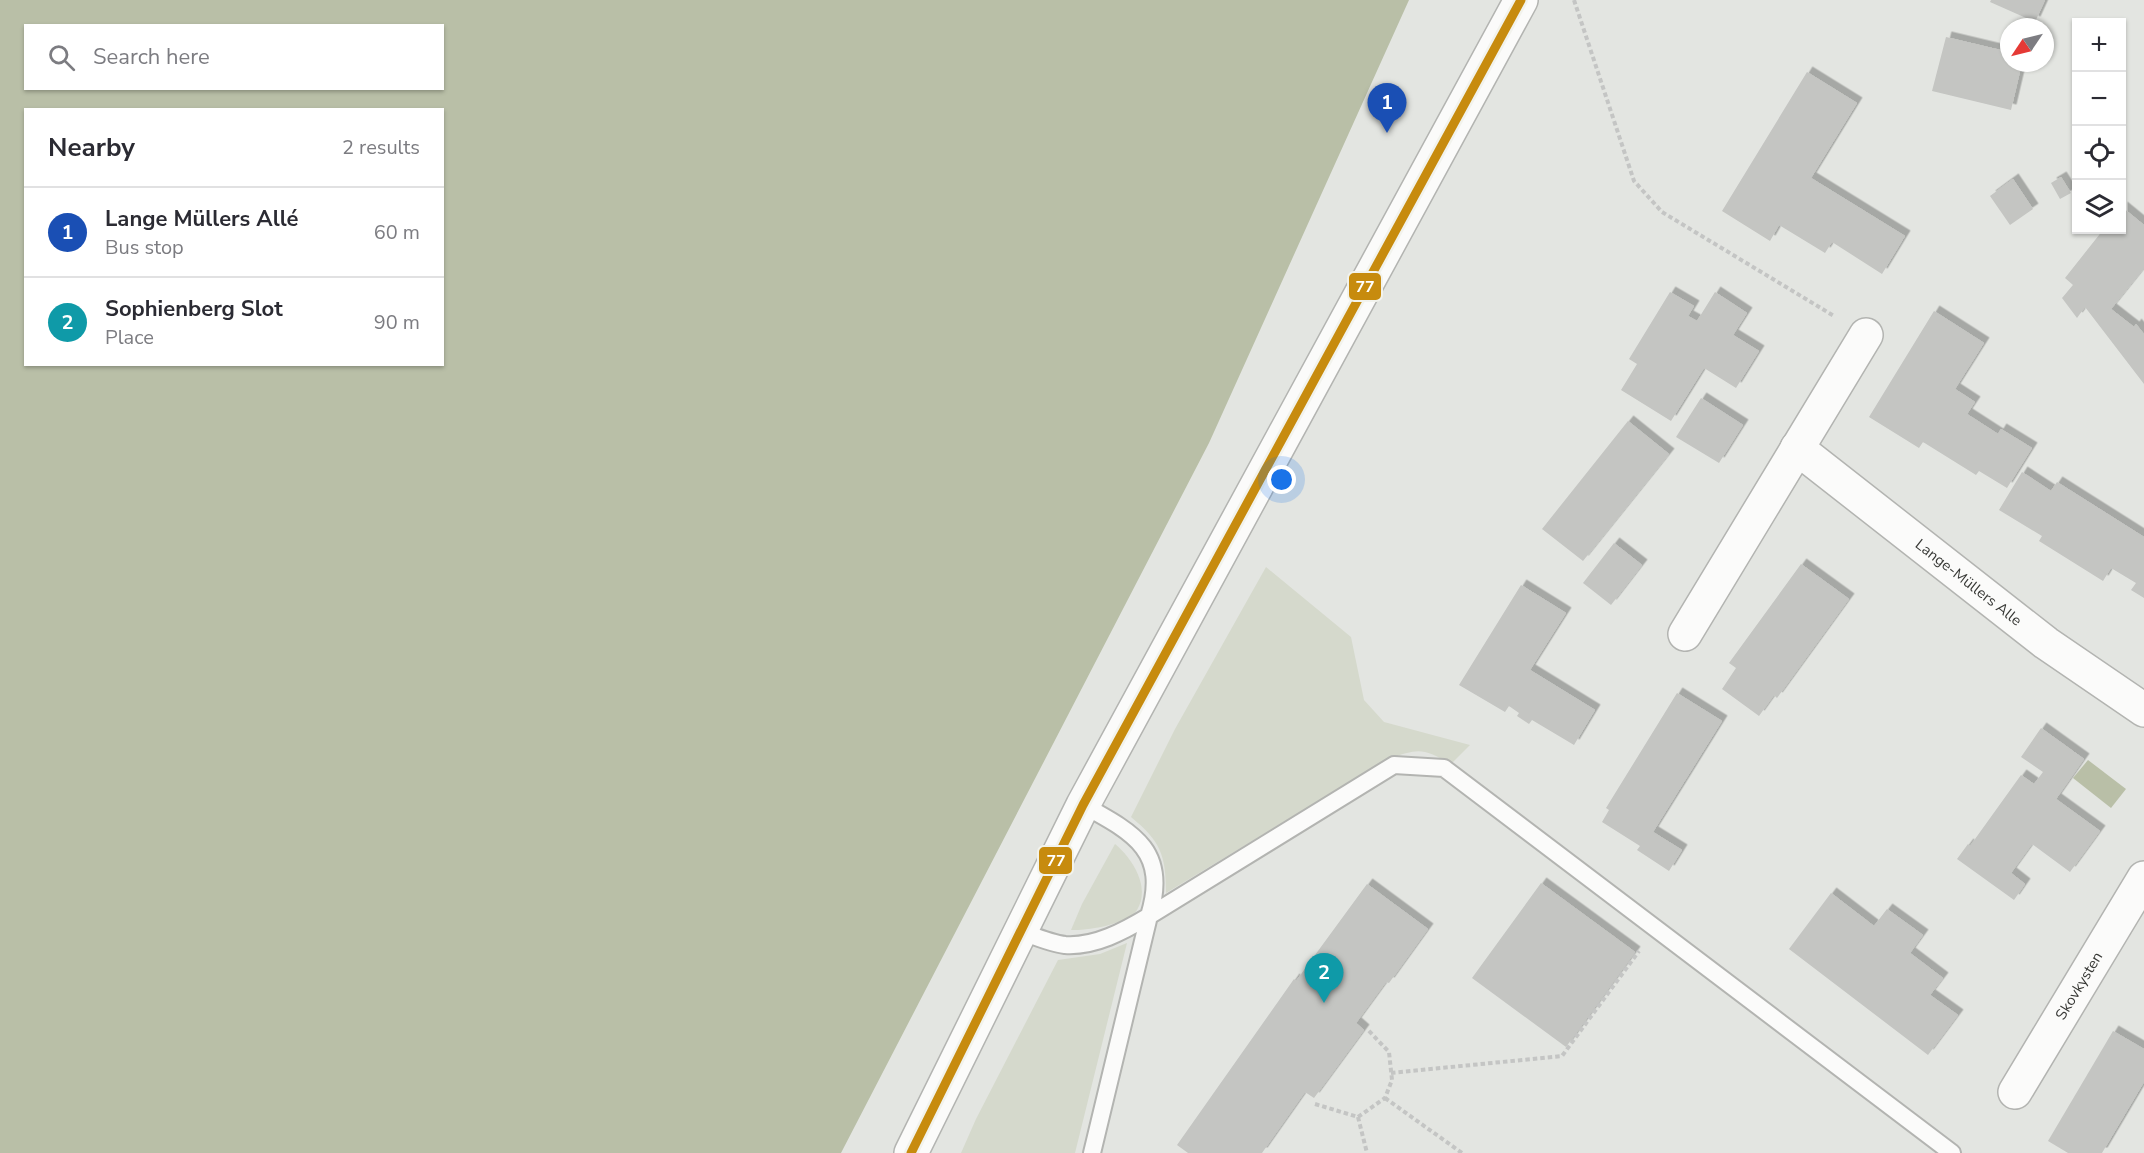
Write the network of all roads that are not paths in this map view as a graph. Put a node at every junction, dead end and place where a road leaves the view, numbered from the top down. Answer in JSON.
{"nodes":[{"id":1,"x":1521,"y":0,"type":"edge"},
{"id":2,"x":1866,"y":335,"type":"road end"},
{"id":3,"x":1797,"y":448,"type":"junction"},
{"id":4,"x":1685,"y":634,"type":"dead end"},
{"id":5,"x":2144,"y":710,"type":"edge"},
{"id":6,"x":1083,"y":805,"type":"junction"},
{"id":7,"x":2144,"y":878,"type":"edge"},
{"id":8,"x":1149,"y":916,"type":"junction"},
{"id":9,"x":1020,"y":931,"type":"junction"},
{"id":10,"x":2015,"y":1092,"type":"dead end"},
{"id":11,"x":912,"y":1153,"type":"edge"},
{"id":12,"x":1092,"y":1153,"type":"edge"},
{"id":13,"x":1952,"y":1153,"type":"edge"}],
"edges":[{"from":1,"to":6,"type":"main road"},
{"from":2,"to":3,"type":"main road"},
{"from":3,"to":4,"type":"main road"},
{"from":3,"to":5,"type":"main road","name":"Lange-Müllers Alle"},
{"from":6,"to":8,"type":"lane"},
{"from":6,"to":9,"type":"main road"},
{"from":7,"to":10,"type":"main road","name":"Skovkysten"},
{"from":8,"to":9,"type":"lane"},
{"from":8,"to":12,"type":"lane"},
{"from":8,"to":13,"type":"lane"},
{"from":9,"to":11,"type":"main road"}]}
